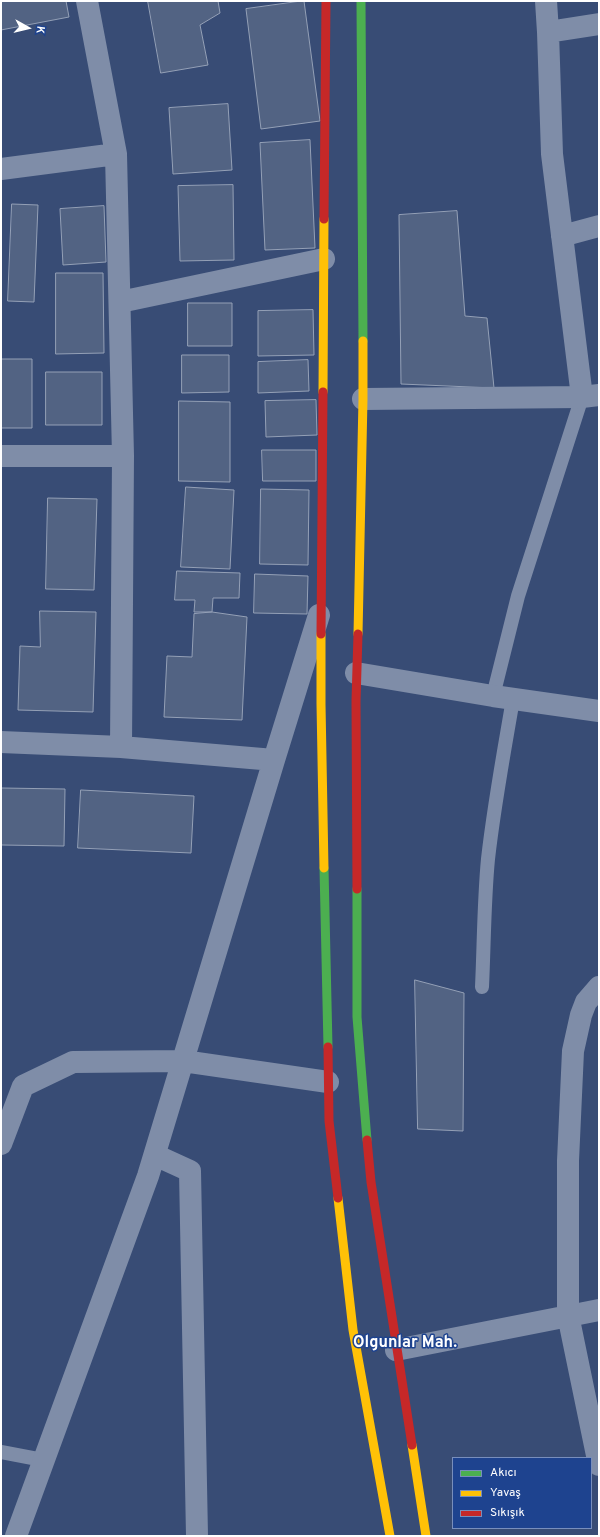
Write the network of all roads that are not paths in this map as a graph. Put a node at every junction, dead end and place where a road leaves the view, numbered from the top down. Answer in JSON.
{"nodes":[{"id":1,"x":87,"y":1,"type":"edge"},
{"id":2,"x":326,"y":1,"type":"edge"},
{"id":3,"x":362,"y":1,"type":"edge"},
{"id":4,"x":546,"y":1,"type":"edge"},
{"id":5,"x":599,"y":24,"type":"edge"},
{"id":6,"x":548,"y":32,"type":"junction"},
{"id":7,"x":116,"y":154,"type":"junction"},
{"id":8,"x":1,"y":169,"type":"edge"},
{"id":9,"x":599,"y":226,"type":"edge"},
{"id":10,"x":562,"y":236,"type":"junction"},
{"id":11,"x":324,"y":258,"type":"junction"},
{"id":12,"x":120,"y":302,"type":"junction"},
{"id":13,"x":590,"y":396,"type":"edge"},
{"id":14,"x":363,"y":399,"type":"junction"},
{"id":15,"x":1,"y":456,"type":"edge"},
{"id":16,"x":123,"y":456,"type":"junction"},
{"id":17,"x":322,"y":608,"type":"junction"},
{"id":18,"x":356,"y":673,"type":"junction"},
{"id":19,"x":503,"y":698,"type":"junction"},
{"id":20,"x":599,"y":711,"type":"edge"},
{"id":21,"x":1,"y":742,"type":"edge"},
{"id":22,"x":121,"y":747,"type":"junction"},
{"id":23,"x":274,"y":760,"type":"junction"},
{"id":24,"x":482,"y":987,"type":"dead end"},
{"id":25,"x":599,"y":987,"type":"edge"},
{"id":26,"x":183,"y":1061,"type":"junction"},
{"id":27,"x":328,"y":1082,"type":"junction"},
{"id":28,"x":1,"y":1144,"type":"edge"},
{"id":29,"x":155,"y":1155,"type":"junction"},
{"id":30,"x":599,"y":1310,"type":"edge"},
{"id":31,"x":568,"y":1315,"type":"junction"},
{"id":32,"x":396,"y":1350,"type":"junction"},
{"id":33,"x":1,"y":1452,"type":"edge"},
{"id":34,"x":43,"y":1460,"type":"junction"},
{"id":35,"x":599,"y":1465,"type":"edge"},
{"id":36,"x":16,"y":1536,"type":"edge"},
{"id":37,"x":197,"y":1536,"type":"edge"},
{"id":38,"x":390,"y":1536,"type":"edge"},
{"id":39,"x":426,"y":1536,"type":"edge"}],
"edges":[{"from":1,"to":7,"type":"street"},
{"from":2,"to":11,"type":"main road"},
{"from":3,"to":14,"type":"main road"},
{"from":4,"to":6,"type":"street"},
{"from":5,"to":6,"type":"street"},
{"from":6,"to":10,"type":"street"},
{"from":7,"to":8,"type":"street"},
{"from":7,"to":12,"type":"street"},
{"from":9,"to":10,"type":"street"},
{"from":10,"to":13,"type":"street"},
{"from":11,"to":12,"type":"street"},
{"from":11,"to":17,"type":"main road"},
{"from":12,"to":16,"type":"street"},
{"from":13,"to":14,"type":"street"},
{"from":13,"to":19,"type":"lane"},
{"from":14,"to":18,"type":"main road"},
{"from":15,"to":16,"type":"street"},
{"from":16,"to":22,"type":"street"},
{"from":17,"to":23,"type":"street"},
{"from":17,"to":27,"type":"main road"},
{"from":18,"to":19,"type":"street"},
{"from":18,"to":32,"type":"main road"},
{"from":19,"to":20,"type":"street"},
{"from":19,"to":24,"type":"lane"},
{"from":21,"to":22,"type":"street"},
{"from":22,"to":23,"type":"street"},
{"from":23,"to":26,"type":"street"},
{"from":25,"to":31,"type":"street"},
{"from":26,"to":27,"type":"street"},
{"from":26,"to":28,"type":"street"},
{"from":26,"to":29,"type":"street"},
{"from":27,"to":38,"type":"main road"},
{"from":29,"to":34,"type":"street"},
{"from":29,"to":37,"type":"street"},
{"from":30,"to":31,"type":"street"},
{"from":31,"to":32,"type":"street"},
{"from":31,"to":35,"type":"street"},
{"from":32,"to":39,"type":"main road"},
{"from":33,"to":34,"type":"lane"},
{"from":34,"to":36,"type":"street"}]}
